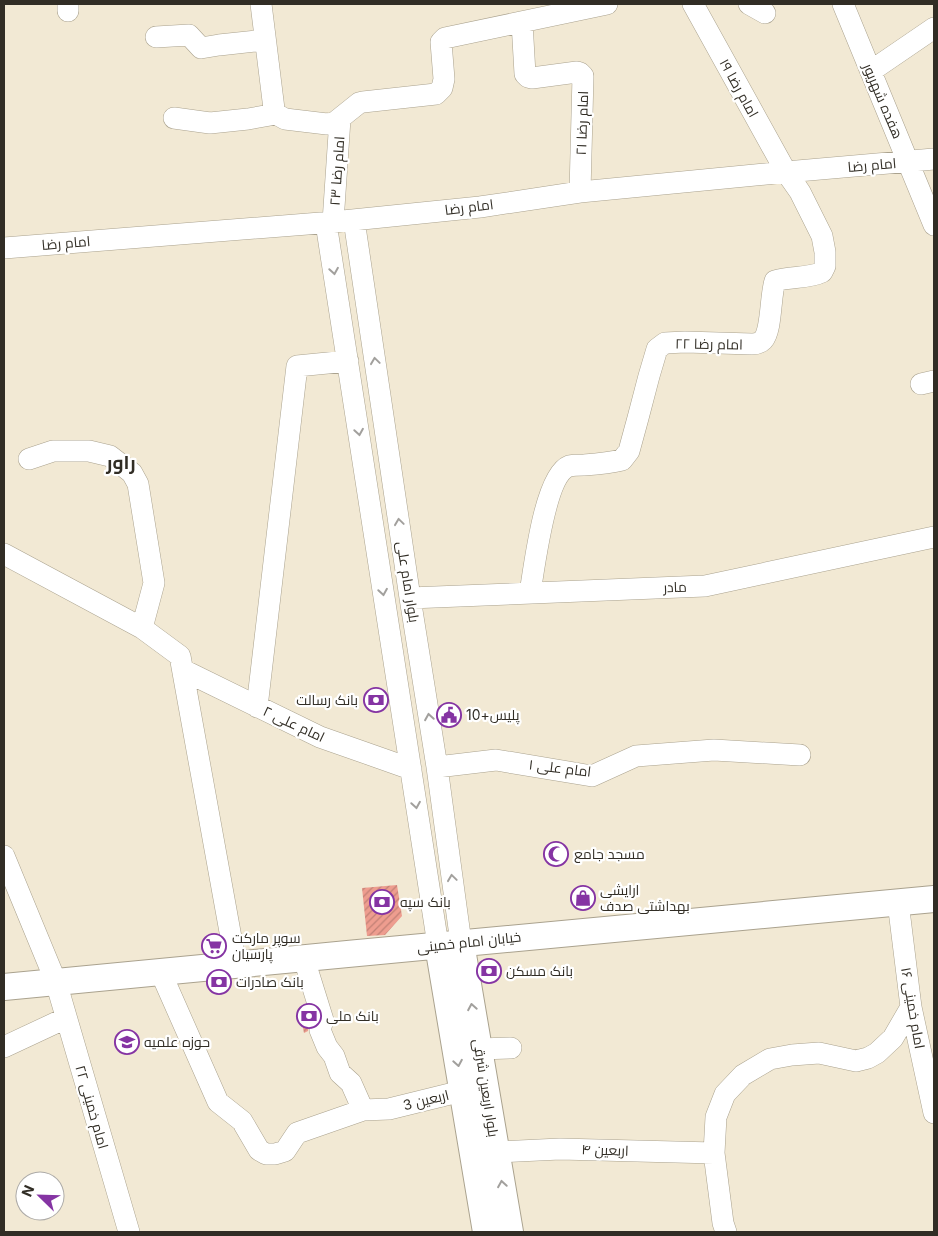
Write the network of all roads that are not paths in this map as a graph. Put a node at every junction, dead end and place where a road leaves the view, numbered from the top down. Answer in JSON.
{"nodes":[{"id":1,"x":261,"y":4,"type":"edge"},
{"id":2,"x":607,"y":4,"type":"edge"},
{"id":3,"x":693,"y":4,"type":"edge"},
{"id":4,"x":843,"y":4,"type":"edge"},
{"id":5,"x":522,"y":22,"type":"junction"},
{"id":6,"x":934,"y":28,"type":"edge"},
{"id":7,"x":156,"y":37,"type":"dead end"},
{"id":8,"x":265,"y":40,"type":"junction"},
{"id":9,"x":870,"y":71,"type":"junction"},
{"id":10,"x":276,"y":114,"type":"junction"},
{"id":11,"x":174,"y":118,"type":"dead end"},
{"id":12,"x":340,"y":119,"type":"junction"},
{"id":13,"x":934,"y":159,"type":"edge"},
{"id":14,"x":908,"y":162,"type":"junction"},
{"id":15,"x":786,"y":172,"type":"junction"},
{"id":16,"x":580,"y":192,"type":"junction"},
{"id":17,"x":338,"y":222,"type":"junction"},
{"id":18,"x":934,"y":225,"type":"edge"},
{"id":19,"x":4,"y":248,"type":"edge"},
{"id":20,"x":348,"y":361,"type":"junction"},
{"id":21,"x":29,"y":459,"type":"dead end"},
{"id":22,"x":934,"y":537,"type":"edge"},
{"id":23,"x":4,"y":554,"type":"edge"},
{"id":24,"x":530,"y":593,"type":"junction"},
{"id":25,"x":410,"y":598,"type":"junction"},
{"id":26,"x":142,"y":628,"type":"junction"},
{"id":27,"x":182,"y":670,"type":"junction"},
{"id":28,"x":257,"y":707,"type":"junction"},
{"id":29,"x":800,"y":755,"type":"dead end"},
{"id":30,"x":437,"y":767,"type":"junction"},
{"id":31,"x":411,"y":769,"type":"junction"},
{"id":32,"x":4,"y":856,"type":"edge"},
{"id":33,"x":934,"y":899,"type":"edge"},
{"id":34,"x":898,"y":902,"type":"junction"},
{"id":35,"x":450,"y":944,"type":"junction"},
{"id":36,"x":304,"y":959,"type":"junction"},
{"id":37,"x":236,"y":966,"type":"junction"},
{"id":38,"x":161,"y":973,"type":"junction"},
{"id":39,"x":56,"y":982,"type":"junction"},
{"id":40,"x":4,"y":987,"type":"edge"},
{"id":41,"x":911,"y":1007,"type":"junction"},
{"id":42,"x":66,"y":1018,"type":"junction"},
{"id":43,"x":4,"y":1048,"type":"edge"},
{"id":44,"x":511,"y":1048,"type":"dead end"},
{"id":45,"x":479,"y":1049,"type":"junction"},
{"id":46,"x":462,"y":1091,"type":"junction"},
{"id":47,"x":363,"y":1110,"type":"junction"},
{"id":48,"x":934,"y":1113,"type":"edge"},
{"id":49,"x":496,"y":1152,"type":"junction"},
{"id":50,"x":714,"y":1153,"type":"junction"},
{"id":51,"x":129,"y":1232,"type":"edge"},
{"id":52,"x":486,"y":1232,"type":"edge"},
{"id":53,"x":510,"y":1232,"type":"edge"},
{"id":54,"x":726,"y":1232,"type":"edge"}],
"edges":[{"from":1,"to":8,"type":"street"},
{"from":2,"to":5,"type":"street"},
{"from":3,"to":15,"type":"street","name":"امام رضا ۱۹"},
{"from":4,"to":9,"type":"street","name":"هفده شهریور"},
{"from":5,"to":12,"type":"street"},
{"from":5,"to":16,"type":"street","name":"امام رضا ۲۱"},
{"from":6,"to":9,"type":"street"},
{"from":7,"to":8,"type":"street"},
{"from":8,"to":10,"type":"street"},
{"from":9,"to":14,"type":"street","name":"هفده شهریور"},
{"from":10,"to":11,"type":"street"},
{"from":10,"to":12,"type":"street"},
{"from":12,"to":17,"type":"street","name":"امام رضا ۲۳"},
{"from":13,"to":14,"type":"street","name":"امام رضا"},
{"from":14,"to":15,"type":"street","name":"امام رضا"},
{"from":14,"to":18,"type":"street","name":"هفده شهریور"},
{"from":15,"to":16,"type":"street","name":"امام رضا"},
{"from":15,"to":24,"type":"street","name":"امام رضا ۲۲"},
{"from":16,"to":17,"type":"street","name":"امام رضا"},
{"from":17,"to":19,"type":"street","name":"امام رضا"},
{"from":17,"to":20,"type":"street","name":"بلوار امام علی","one_way":true},
{"from":25,"to":17,"type":"street","name":"بلوار امام علی","one_way":true},
{"from":20,"to":28,"type":"street"},
{"from":20,"to":31,"type":"street","name":"بلوار امام علی","one_way":true},
{"from":21,"to":26,"type":"street"},
{"from":22,"to":24,"type":"street","name":"مادر"},
{"from":23,"to":26,"type":"street"},
{"from":24,"to":25,"type":"street","name":"مادر"},
{"from":30,"to":25,"type":"street","name":"بلوار امام علی","one_way":true},
{"from":26,"to":27,"type":"street"},
{"from":27,"to":28,"type":"street","name":"امام علی ۲"},
{"from":27,"to":37,"type":"street"},
{"from":28,"to":31,"type":"street","name":"امام علی ۲"},
{"from":29,"to":30,"type":"street","name":"امام علی ۱"},
{"from":35,"to":30,"type":"street","name":"بلوار امام علی","one_way":true},
{"from":31,"to":35,"type":"street","name":"بلوار امام علی","one_way":true},
{"from":32,"to":39,"type":"street","name":"امام خمینی ۲۲"},
{"from":33,"to":34,"type":"main road","name":"خیابان امام خمینی"},
{"from":34,"to":35,"type":"main road","name":"خیابان امام خمینی"},
{"from":34,"to":41,"type":"street","name":"امام خمینی ۱۶"},
{"from":35,"to":36,"type":"main road","name":"خیابان امام خمینی"},
{"from":45,"to":35,"type":"main road","name":"بلوار اربعین شرقی","one_way":true},
{"from":35,"to":46,"type":"main road","name":"بلوار اربعین شرقی","one_way":true},
{"from":36,"to":37,"type":"main road","name":"خیابان امام خمینی"},
{"from":36,"to":47,"type":"street"},
{"from":37,"to":38,"type":"main road","name":"خیابان امام خمینی"},
{"from":38,"to":39,"type":"main road","name":"خیابان امام خمینی"},
{"from":38,"to":47,"type":"street","name":"اربعین 3"},
{"from":39,"to":40,"type":"main road","name":"خیابان امام خمینی"},
{"from":39,"to":42,"type":"street","name":"امام خمینی ۲۲"},
{"from":41,"to":48,"type":"street","name":"امام خمینی ۱۶"},
{"from":41,"to":50,"type":"street"},
{"from":42,"to":43,"type":"street"},
{"from":42,"to":51,"type":"street","name":"امام خمینی ۲۲"},
{"from":44,"to":45,"type":"street"},
{"from":45,"to":49,"type":"main road","name":"بلوار اربعین شرقی"},
{"from":46,"to":47,"type":"street","name":"اربعین 3"},
{"from":46,"to":52,"type":"main road","name":"بلوار اربعین شرقی"},
{"from":49,"to":50,"type":"street","name":"اربعین ۴"},
{"from":53,"to":49,"type":"main road","name":"بلوار اربعین شرقی","one_way":true},
{"from":50,"to":54,"type":"street"}]}
